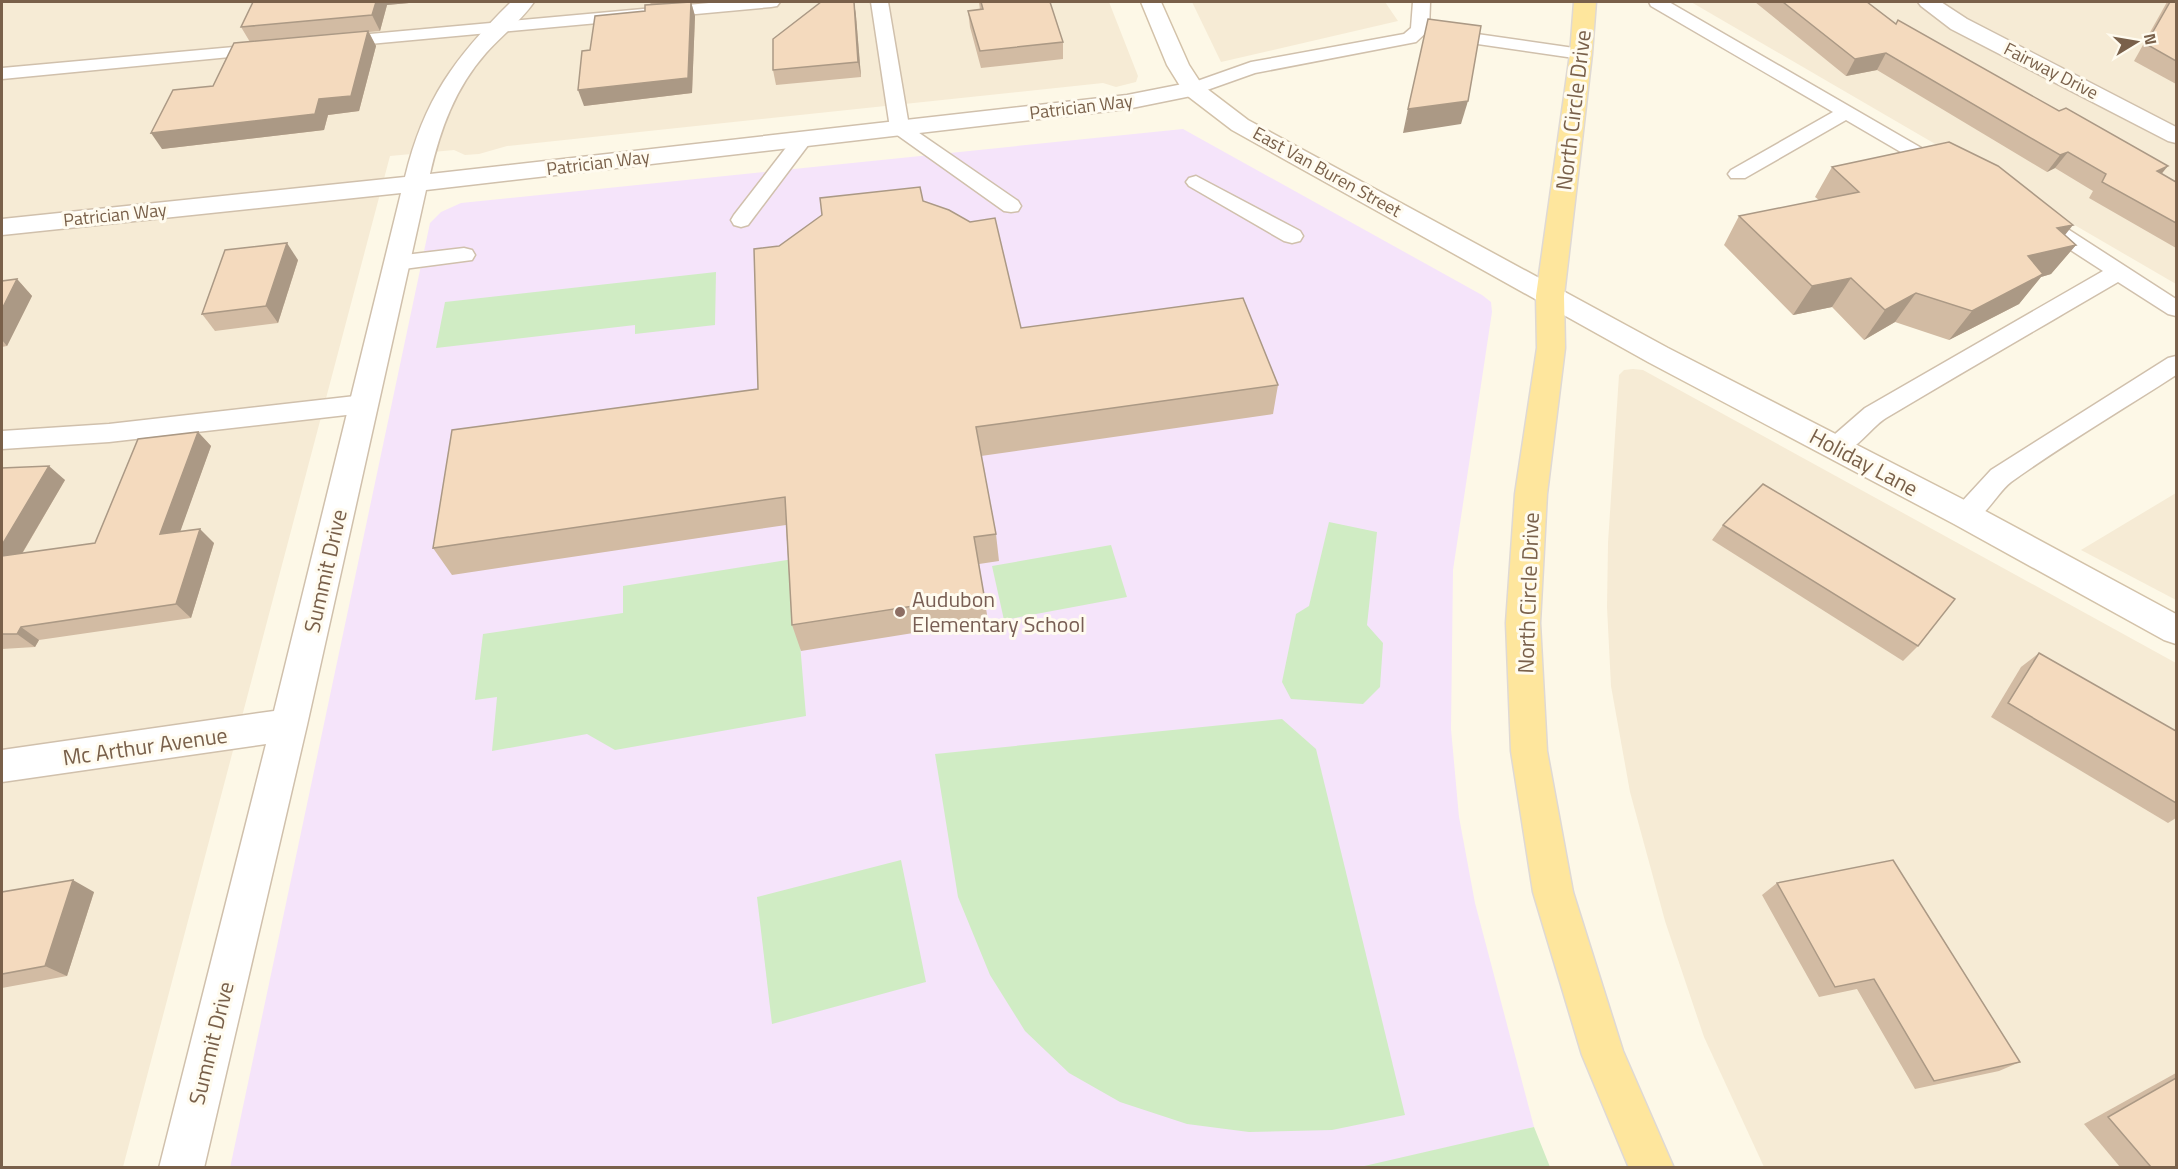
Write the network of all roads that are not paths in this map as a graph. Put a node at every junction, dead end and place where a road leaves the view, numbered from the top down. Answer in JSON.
{"nodes":[{"id":1,"x":523,"y":2,"type":"edge"},
{"id":2,"x":771,"y":2,"type":"edge"},
{"id":3,"x":879,"y":2,"type":"edge"},
{"id":4,"x":1150,"y":2,"type":"edge"},
{"id":5,"x":1421,"y":2,"type":"edge"},
{"id":6,"x":1585,"y":2,"type":"edge"},
{"id":7,"x":1657,"y":2,"type":"edge"},
{"id":8,"x":1928,"y":2,"type":"edge"},
{"id":9,"x":497,"y":27,"type":"junction"},
{"id":10,"x":1420,"y":30,"type":"junction"},
{"id":11,"x":320,"y":44,"type":"edge"},
{"id":12,"x":284,"y":48,"type":"edge"},
{"id":13,"x":1581,"y":54,"type":"junction"},
{"id":14,"x":2,"y":74,"type":"edge"},
{"id":15,"x":1193,"y":89,"type":"junction"},
{"id":16,"x":1846,"y":112,"type":"junction"},
{"id":17,"x":900,"y":128,"type":"junction"},
{"id":18,"x":2176,"y":136,"type":"edge"},
{"id":19,"x":802,"y":140,"type":"junction"},
{"id":20,"x":1738,"y":174,"type":"dead end"},
{"id":21,"x":1962,"y":178,"type":"edge"},
{"id":22,"x":1196,"y":182,"type":"dead end"},
{"id":23,"x":415,"y":183,"type":"junction"},
{"id":24,"x":1011,"y":206,"type":"dead end"},
{"id":25,"x":2020,"y":208,"type":"edge"},
{"id":26,"x":741,"y":220,"type":"dead end"},
{"id":27,"x":2,"y":227,"type":"edge"},
{"id":28,"x":1292,"y":236,"type":"dead end"},
{"id":29,"x":464,"y":255,"type":"dead end"},
{"id":30,"x":396,"y":263,"type":"junction"},
{"id":31,"x":2120,"y":272,"type":"junction"},
{"id":32,"x":1550,"y":296,"type":"junction"},
{"id":33,"x":2176,"y":309,"type":"edge"},
{"id":34,"x":2176,"y":364,"type":"edge"},
{"id":35,"x":364,"y":404,"type":"junction"},
{"id":36,"x":2,"y":440,"type":"edge"},
{"id":37,"x":1836,"y":447,"type":"junction"},
{"id":38,"x":1965,"y":515,"type":"junction"},
{"id":39,"x":2176,"y":630,"type":"edge"},
{"id":40,"x":289,"y":725,"type":"junction"},
{"id":41,"x":2,"y":766,"type":"edge"},
{"id":42,"x":181,"y":1167,"type":"edge"},
{"id":43,"x":1652,"y":1167,"type":"edge"}],
"edges":[{"from":1,"to":9,"type":"street","name":"Summit Drive"},
{"from":2,"to":9,"type":"lane"},
{"from":3,"to":17,"type":"lane"},
{"from":4,"to":15,"type":"street","name":"East Van Buren Street"},
{"from":5,"to":10,"type":"lane"},
{"from":6,"to":13,"type":"main road","name":"North Circle Drive"},
{"from":7,"to":16,"type":"lane"},
{"from":8,"to":18,"type":"street","name":"Fairway Drive"},
{"from":9,"to":11,"type":"lane"},
{"from":9,"to":23,"type":"street","name":"Summit Drive"},
{"from":10,"to":13,"type":"lane"},
{"from":10,"to":15,"type":"lane"},
{"from":12,"to":14,"type":"lane"},
{"from":13,"to":32,"type":"main road","name":"North Circle Drive"},
{"from":15,"to":17,"type":"street","name":"Patrician Way"},
{"from":15,"to":32,"type":"street","name":"East Van Buren Street"},
{"from":16,"to":20,"type":"lane"},
{"from":16,"to":21,"type":"lane"},
{"from":17,"to":19,"type":"street","name":"Patrician Way"},
{"from":17,"to":24,"type":"lane"},
{"from":19,"to":23,"type":"street","name":"Patrician Way"},
{"from":19,"to":26,"type":"lane"},
{"from":22,"to":28,"type":"lane"},
{"from":23,"to":27,"type":"street","name":"Patrician Way"},
{"from":23,"to":30,"type":"street","name":"Summit Drive"},
{"from":25,"to":31,"type":"lane"},
{"from":29,"to":30,"type":"lane"},
{"from":30,"to":35,"type":"street","name":"Summit Drive"},
{"from":31,"to":33,"type":"lane"},
{"from":31,"to":37,"type":"lane"},
{"from":32,"to":37,"type":"street","name":"Holiday Lane"},
{"from":32,"to":43,"type":"main road","name":"North Circle Drive"},
{"from":34,"to":38,"type":"lane"},
{"from":35,"to":36,"type":"lane"},
{"from":35,"to":40,"type":"street","name":"Summit Drive"},
{"from":37,"to":38,"type":"street","name":"Holiday Lane"},
{"from":38,"to":39,"type":"street","name":"Holiday Lane"},
{"from":40,"to":41,"type":"street","name":"Mc Arthur Avenue"},
{"from":40,"to":42,"type":"street","name":"Summit Drive"}]}
